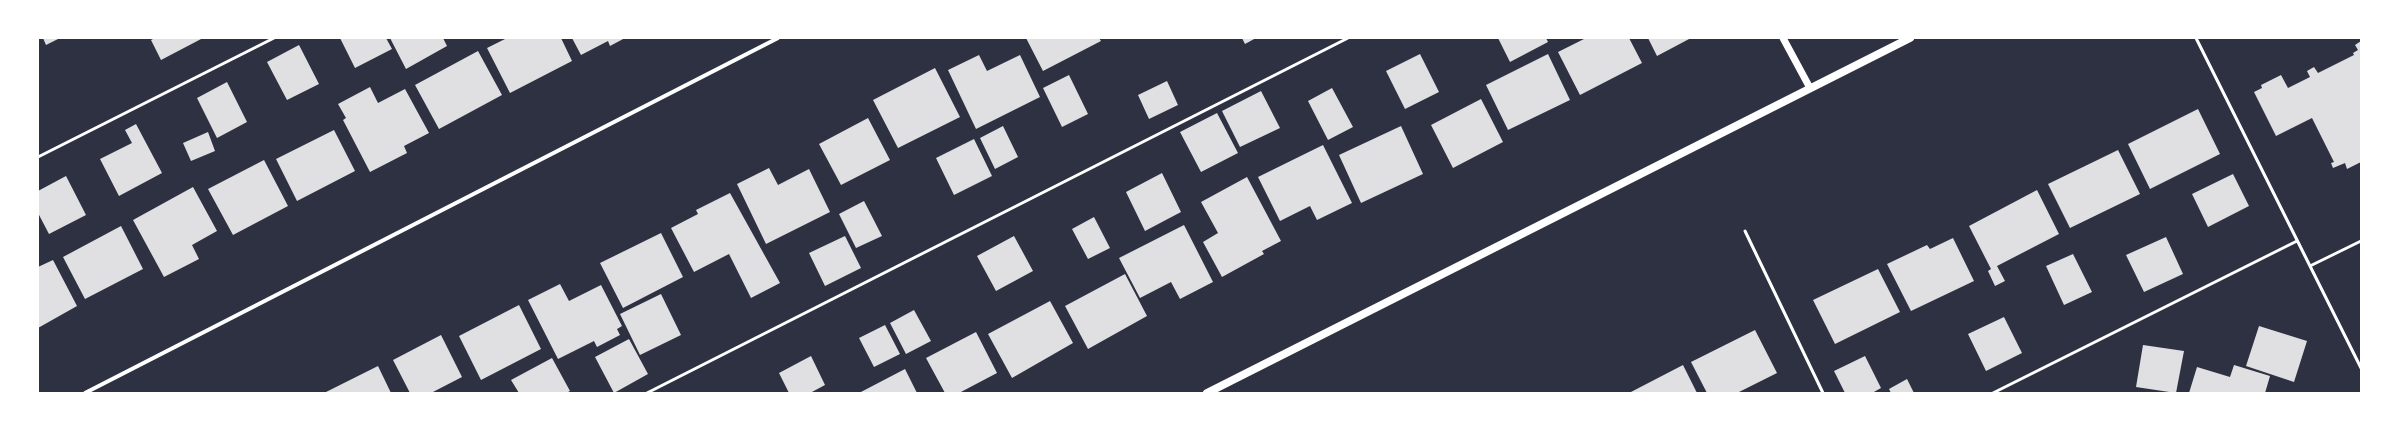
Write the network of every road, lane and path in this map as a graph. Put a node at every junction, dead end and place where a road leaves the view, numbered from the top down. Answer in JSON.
{"nodes":[{"id":1,"x":274,"y":38,"type":"edge"},
{"id":2,"x":778,"y":38,"type":"edge"},
{"id":3,"x":1348,"y":38,"type":"edge"},
{"id":4,"x":1783,"y":38,"type":"edge"},
{"id":5,"x":1910,"y":38,"type":"edge"},
{"id":6,"x":2196,"y":38,"type":"edge"},
{"id":7,"x":1810,"y":88,"type":"junction"},
{"id":8,"x":38,"y":157,"type":"edge"},
{"id":9,"x":1745,"y":231,"type":"dead end"},
{"id":10,"x":2297,"y":241,"type":"junction"},
{"id":11,"x":2361,"y":241,"type":"edge"},
{"id":12,"x":2310,"y":266,"type":"junction"},
{"id":13,"x":2361,"y":368,"type":"edge"},
{"id":14,"x":85,"y":393,"type":"edge"},
{"id":15,"x":647,"y":393,"type":"edge"},
{"id":16,"x":1207,"y":393,"type":"edge"},
{"id":17,"x":1823,"y":393,"type":"edge"},
{"id":18,"x":1993,"y":393,"type":"edge"}],
"edges":[{"from":1,"to":8,"type":"lane"},
{"from":2,"to":14,"type":"street"},
{"from":3,"to":15,"type":"lane"},
{"from":4,"to":7,"type":"street"},
{"from":5,"to":7,"type":"main road"},
{"from":6,"to":10,"type":"lane"},
{"from":7,"to":16,"type":"main road"},
{"from":9,"to":17,"type":"lane"},
{"from":10,"to":12,"type":"lane"},
{"from":10,"to":18,"type":"lane"},
{"from":11,"to":12,"type":"lane"},
{"from":12,"to":13,"type":"lane"}]}
